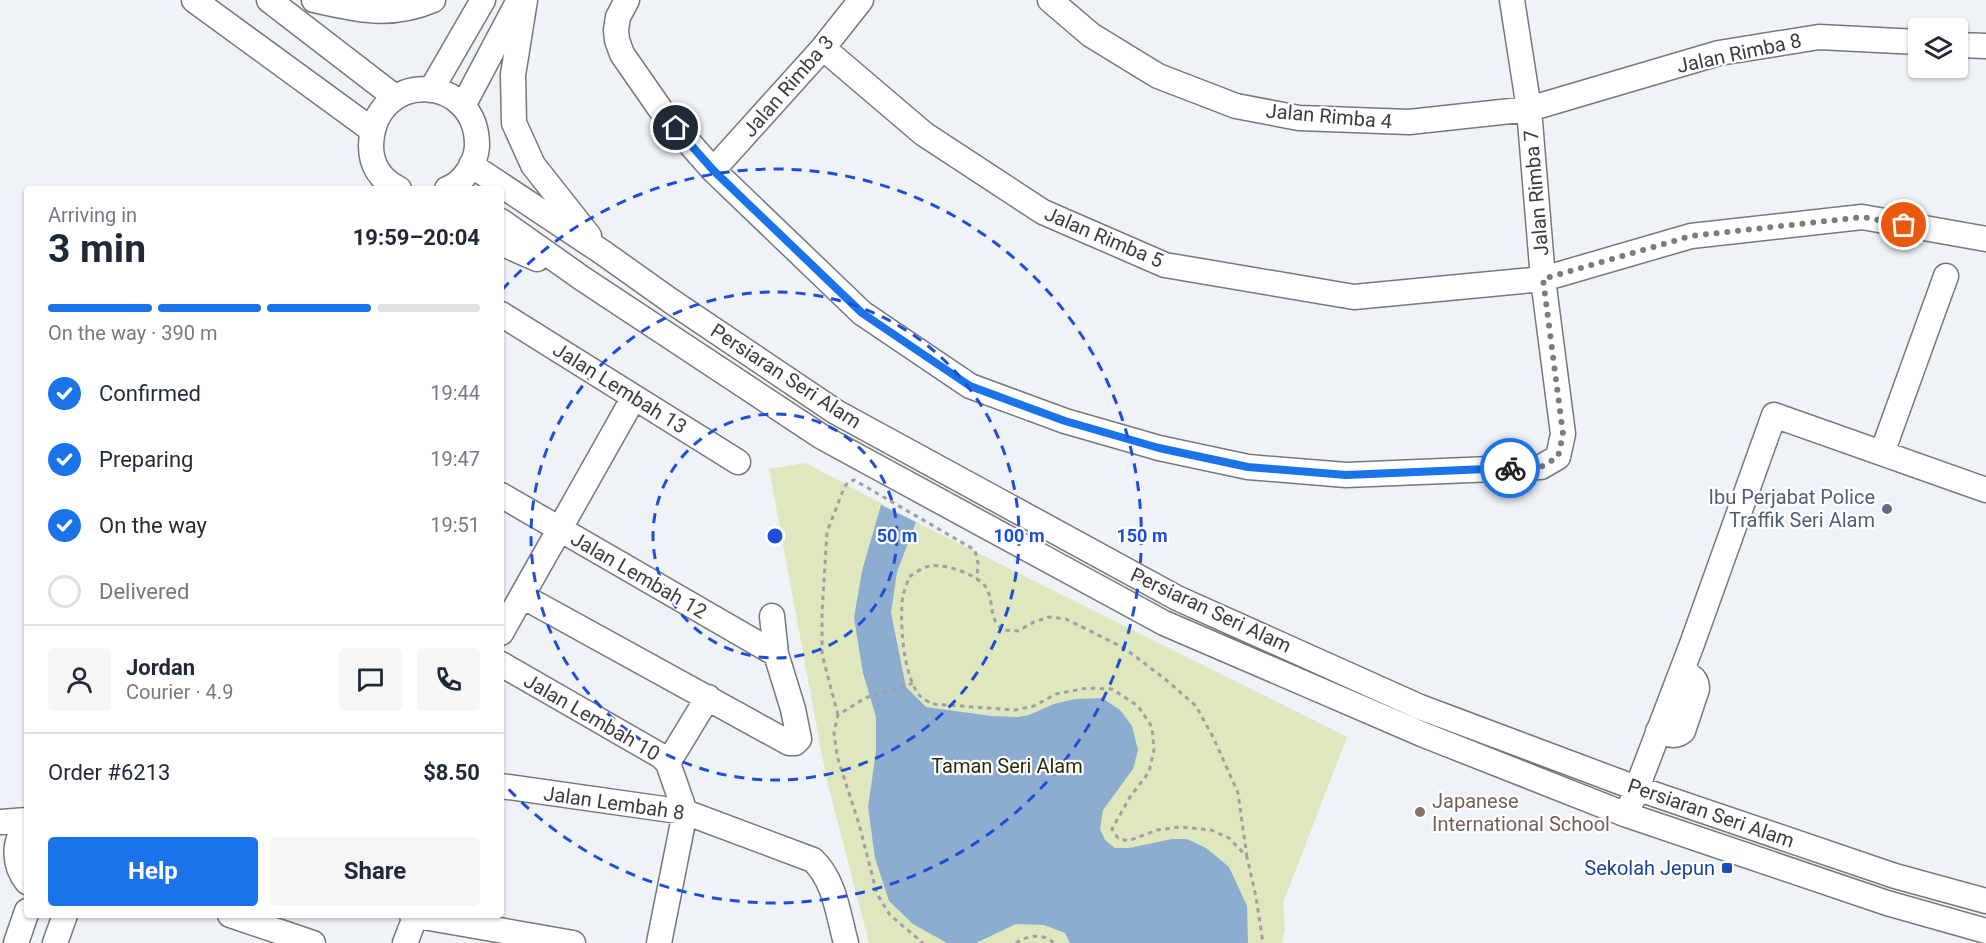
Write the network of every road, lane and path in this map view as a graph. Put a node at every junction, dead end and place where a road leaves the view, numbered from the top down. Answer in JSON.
{"nodes":[{"id":1,"x":194,"y":0,"type":"edge"},
{"id":2,"x":269,"y":0,"type":"edge"},
{"id":3,"x":314,"y":0,"type":"edge"},
{"id":4,"x":433,"y":0,"type":"edge"},
{"id":5,"x":483,"y":0,"type":"edge"},
{"id":6,"x":519,"y":0,"type":"edge"},
{"id":7,"x":525,"y":0,"type":"edge"},
{"id":8,"x":627,"y":0,"type":"edge"},
{"id":9,"x":861,"y":0,"type":"edge"},
{"id":10,"x":1050,"y":0,"type":"edge"},
{"id":11,"x":1512,"y":0,"type":"edge"},
{"id":12,"x":1908,"y":41,"type":"edge"},
{"id":13,"x":1968,"y":45,"type":"edge"},
{"id":14,"x":1986,"y":46,"type":"edge"},
{"id":15,"x":823,"y":48,"type":"junction"},
{"id":16,"x":431,"y":90,"type":"junction"},
{"id":17,"x":395,"y":97,"type":"junction"},
{"id":18,"x":463,"y":106,"type":"junction"},
{"id":19,"x":1529,"y":110,"type":"junction"},
{"id":20,"x":372,"y":130,"type":"junction"},
{"id":21,"x":471,"y":165,"type":"junction"},
{"id":22,"x":713,"y":170,"type":"junction"},
{"id":23,"x":372,"y":180,"type":"edge"},
{"id":24,"x":394,"y":186,"type":"edge"},
{"id":25,"x":454,"y":186,"type":"edge"},
{"id":26,"x":503,"y":186,"type":"edge"},
{"id":27,"x":504,"y":187,"type":"edge"},
{"id":28,"x":504,"y":223,"type":"edge"},
{"id":29,"x":1986,"y":239,"type":"edge"},
{"id":30,"x":504,"y":244,"type":"edge"},
{"id":31,"x":602,"y":252,"type":"junction"},
{"id":32,"x":1946,"y":276,"type":"dead end"},
{"id":33,"x":583,"y":279,"type":"junction"},
{"id":34,"x":1543,"y":279,"type":"junction"},
{"id":35,"x":504,"y":316,"type":"edge"},
{"id":36,"x":634,"y":397,"type":"junction"},
{"id":37,"x":1882,"y":453,"type":"junction"},
{"id":38,"x":738,"y":462,"type":"dead end"},
{"id":39,"x":1986,"y":490,"type":"edge"},
{"id":40,"x":504,"y":497,"type":"edge"},
{"id":41,"x":560,"y":529,"type":"junction"},
{"id":42,"x":977,"y":579,"type":"junction"},
{"id":43,"x":522,"y":596,"type":"junction"},
{"id":44,"x":772,"y":616,"type":"dead end"},
{"id":45,"x":504,"y":628,"type":"edge"},
{"id":46,"x":776,"y":654,"type":"junction"},
{"id":47,"x":504,"y":666,"type":"edge"},
{"id":48,"x":913,"y":683,"type":"junction"},
{"id":49,"x":708,"y":697,"type":"junction"},
{"id":50,"x":837,"y":715,"type":"junction"},
{"id":51,"x":668,"y":763,"type":"junction"},
{"id":52,"x":504,"y":786,"type":"edge"},
{"id":53,"x":1636,"y":788,"type":"junction"},
{"id":54,"x":685,"y":812,"type":"junction"},
{"id":55,"x":1627,"y":815,"type":"junction"},
{"id":56,"x":24,"y":820,"type":"edge"},
{"id":57,"x":0,"y":822,"type":"edge"},
{"id":58,"x":24,"y":831,"type":"edge"},
{"id":59,"x":1247,"y":857,"type":"junction"},
{"id":60,"x":15,"y":868,"type":"edge"},
{"id":61,"x":1986,"y":901,"type":"edge"},
{"id":62,"x":25,"y":918,"type":"edge"},
{"id":63,"x":64,"y":918,"type":"edge"},
{"id":64,"x":239,"y":918,"type":"edge"},
{"id":65,"x":413,"y":918,"type":"edge"},
{"id":66,"x":431,"y":918,"type":"edge"},
{"id":67,"x":1986,"y":931,"type":"edge"},
{"id":68,"x":16,"y":943,"type":"edge"},
{"id":69,"x":55,"y":943,"type":"edge"},
{"id":70,"x":313,"y":943,"type":"edge"},
{"id":71,"x":405,"y":943,"type":"edge"},
{"id":72,"x":573,"y":943,"type":"edge"},
{"id":73,"x":659,"y":943,"type":"edge"},
{"id":74,"x":846,"y":943,"type":"edge"},
{"id":75,"x":923,"y":943,"type":"edge"},
{"id":76,"x":1016,"y":943,"type":"edge"},
{"id":77,"x":1053,"y":943,"type":"edge"},
{"id":78,"x":1263,"y":943,"type":"edge"}],
"edges":[{"from":1,"to":20,"type":"street"},
{"from":2,"to":17,"type":"street"},
{"from":3,"to":4,"type":"street"},
{"from":5,"to":16,"type":"street"},
{"from":6,"to":18,"type":"street"},
{"from":7,"to":31,"type":"street"},
{"from":8,"to":22,"type":"street"},
{"from":9,"to":15,"type":"street","name":"Jalan Rimba 3"},
{"from":10,"to":19,"type":"street","name":"Jalan Rimba 4"},
{"from":11,"to":19,"type":"street","name":"Jalan Rimba 7"},
{"from":12,"to":19,"type":"street","name":"Jalan Rimba 8"},
{"from":13,"to":14,"type":"street"},
{"from":15,"to":22,"type":"street","name":"Jalan Rimba 3"},
{"from":15,"to":34,"type":"street","name":"Jalan Rimba 5"},
{"from":16,"to":17,"type":"street"},
{"from":16,"to":18,"type":"street"},
{"from":17,"to":20,"type":"street"},
{"from":18,"to":21,"type":"street"},
{"from":19,"to":34,"type":"street","name":"Jalan Rimba 7"},
{"from":20,"to":23,"type":"street"},
{"from":21,"to":25,"type":"street"},
{"from":21,"to":26,"type":"street","name":"Persiaran Seri Alam"},
{"from":22,"to":34,"type":"street","name":"Jalan Rimba 7"},
{"from":23,"to":24,"type":"street"},
{"from":27,"to":31,"type":"street","name":"Persiaran Seri Alam"},
{"from":28,"to":33,"type":"street","name":"Persiaran Seri Alam"},
{"from":29,"to":34,"type":"street","name":"Jalan Rimba 5"},
{"from":30,"to":33,"type":"street"},
{"from":31,"to":53,"type":"street","name":"Persiaran Seri Alam"},
{"from":32,"to":37,"type":"street"},
{"from":33,"to":55,"type":"street","name":"Persiaran Seri Alam"},
{"from":35,"to":36,"type":"street","name":"Jalan Lembah 13"},
{"from":36,"to":38,"type":"street","name":"Jalan Lembah 13"},
{"from":36,"to":41,"type":"street"},
{"from":37,"to":39,"type":"street"},
{"from":37,"to":53,"type":"street"},
{"from":40,"to":41,"type":"street","name":"Jalan Lembah 12"},
{"from":41,"to":43,"type":"street"},
{"from":41,"to":46,"type":"street","name":"Jalan Lembah 12"},
{"from":42,"to":48,"type":"path"},
{"from":42,"to":50,"type":"path"},
{"from":42,"to":59,"type":"path"},
{"from":43,"to":45,"type":"street"},
{"from":43,"to":49,"type":"street"},
{"from":44,"to":46,"type":"street"},
{"from":46,"to":49,"type":"street"},
{"from":47,"to":51,"type":"street","name":"Jalan Lembah 10"},
{"from":48,"to":50,"type":"path"},
{"from":48,"to":59,"type":"path"},
{"from":49,"to":51,"type":"street"},
{"from":50,"to":75,"type":"path"},
{"from":51,"to":54,"type":"street","name":"Jalan Lembah 10"},
{"from":52,"to":54,"type":"street","name":"Jalan Lembah 8"},
{"from":53,"to":55,"type":"street"},
{"from":53,"to":61,"type":"street","name":"Persiaran Seri Alam"},
{"from":54,"to":73,"type":"street"},
{"from":54,"to":74,"type":"street","name":"Jalan Lembah 8"},
{"from":55,"to":67,"type":"street","name":"Persiaran Seri Alam"},
{"from":56,"to":57,"type":"street"},
{"from":58,"to":60,"type":"street"},
{"from":59,"to":78,"type":"path"},
{"from":62,"to":68,"type":"street"},
{"from":63,"to":69,"type":"street"},
{"from":64,"to":70,"type":"street"},
{"from":65,"to":71,"type":"street"},
{"from":66,"to":72,"type":"street"},
{"from":76,"to":77,"type":"path"}]}
